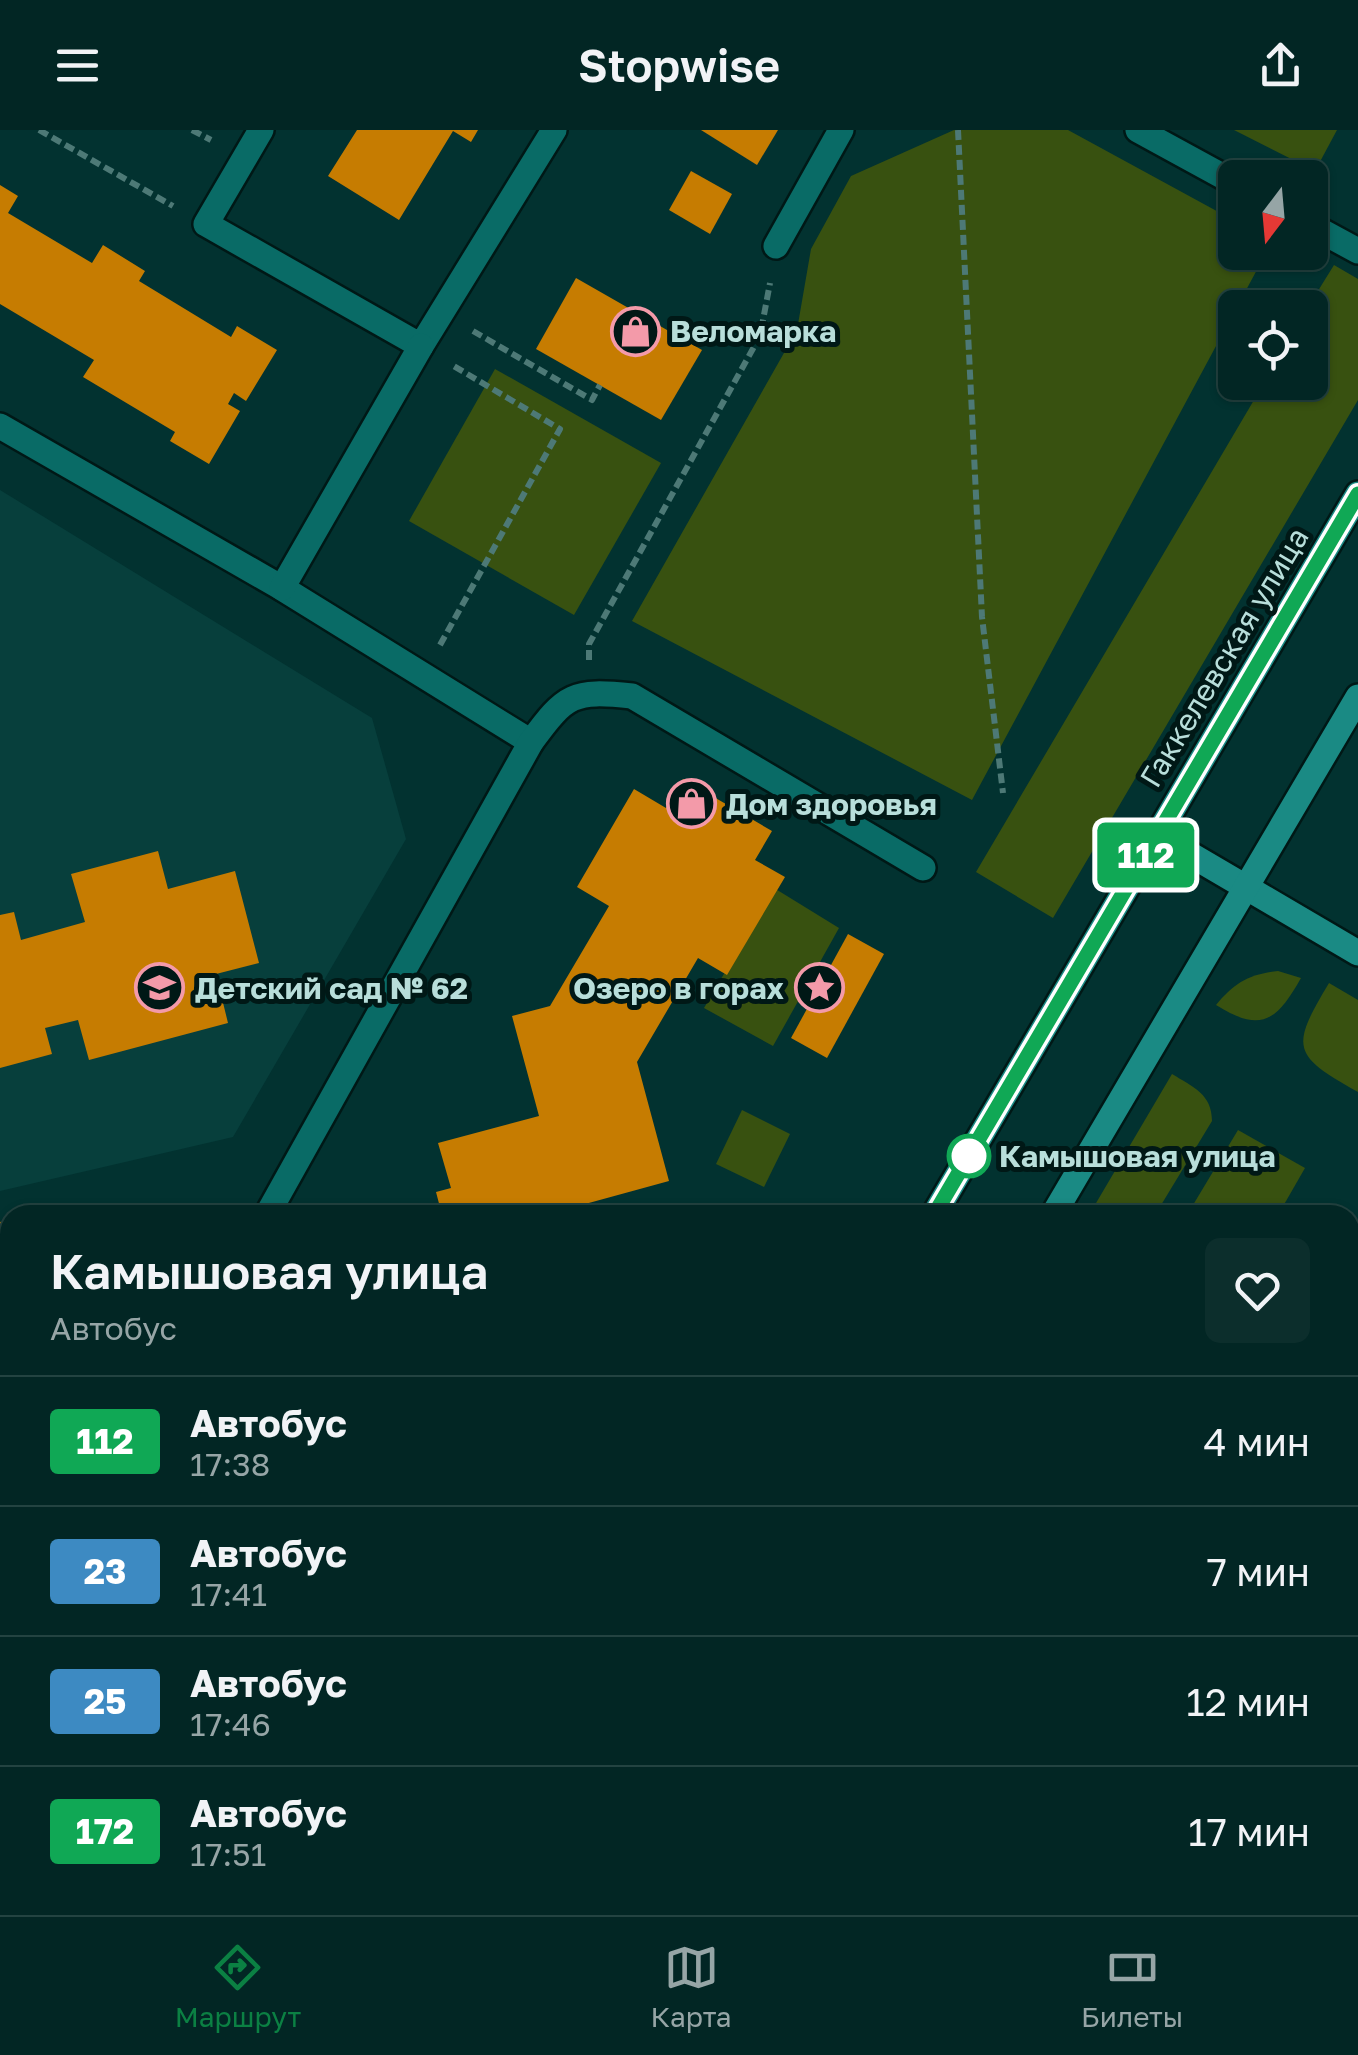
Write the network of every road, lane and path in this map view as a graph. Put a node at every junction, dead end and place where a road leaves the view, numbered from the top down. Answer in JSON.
{"nodes":[{"id":1,"x":39,"y":130,"type":"edge"},
{"id":2,"x":261,"y":130,"type":"edge"},
{"id":3,"x":554,"y":130,"type":"edge"},
{"id":4,"x":842,"y":130,"type":"edge"},
{"id":5,"x":958,"y":130,"type":"edge"},
{"id":6,"x":1138,"y":130,"type":"edge"},
{"id":7,"x":1218,"y":174,"type":"edge"},
{"id":8,"x":206,"y":224,"type":"junction"},
{"id":9,"x":1328,"y":234,"type":"edge"},
{"id":10,"x":776,"y":246,"type":"joint"},
{"id":11,"x":1358,"y":250,"type":"edge"},
{"id":12,"x":441,"y":313,"type":"junction"},
{"id":13,"x":421,"y":346,"type":"junction"},
{"id":14,"x":600,"y":385,"type":"dead end"},
{"id":15,"x":0,"y":426,"type":"edge"},
{"id":16,"x":1358,"y":494,"type":"edge"},
{"id":17,"x":282,"y":588,"type":"junction"},
{"id":18,"x":423,"y":676,"type":"junction"},
{"id":19,"x":588,"y":691,"type":"junction"},
{"id":20,"x":1358,"y":697,"type":"edge"},
{"id":21,"x":531,"y":742,"type":"junction"},
{"id":22,"x":1003,"y":793,"type":"dead end"},
{"id":23,"x":1157,"y":835,"type":"junction"},
{"id":24,"x":924,"y":868,"type":"dead end"},
{"id":25,"x":1246,"y":887,"type":"junction"},
{"id":26,"x":1358,"y":953,"type":"edge"},
{"id":27,"x":273,"y":1205,"type":"edge"},
{"id":28,"x":940,"y":1205,"type":"edge"},
{"id":29,"x":1059,"y":1205,"type":"edge"}],
"edges":[{"from":1,"to":8,"type":"path"},
{"from":2,"to":8,"type":"street"},
{"from":3,"to":12,"type":"street"},
{"from":4,"to":10,"type":"street"},
{"from":5,"to":22,"type":"path"},
{"from":6,"to":7,"type":"street"},
{"from":8,"to":13,"type":"street"},
{"from":9,"to":11,"type":"street"},
{"from":10,"to":19,"type":"path"},
{"from":12,"to":13,"type":"street"},
{"from":12,"to":14,"type":"path"},
{"from":13,"to":17,"type":"street"},
{"from":13,"to":18,"type":"path"},
{"from":15,"to":17,"type":"street"},
{"from":16,"to":23,"type":"main road","name":"Гаккелевская улица"},
{"from":17,"to":18,"type":"street"},
{"from":18,"to":21,"type":"street"},
{"from":19,"to":21,"type":"street"},
{"from":19,"to":24,"type":"street"},
{"from":20,"to":25,"type":"main road"},
{"from":21,"to":27,"type":"street"},
{"from":23,"to":25,"type":"main road"},
{"from":23,"to":28,"type":"main road","name":"Гаккелевская улица"},
{"from":25,"to":26,"type":"main road"},
{"from":25,"to":29,"type":"main road"}]}
